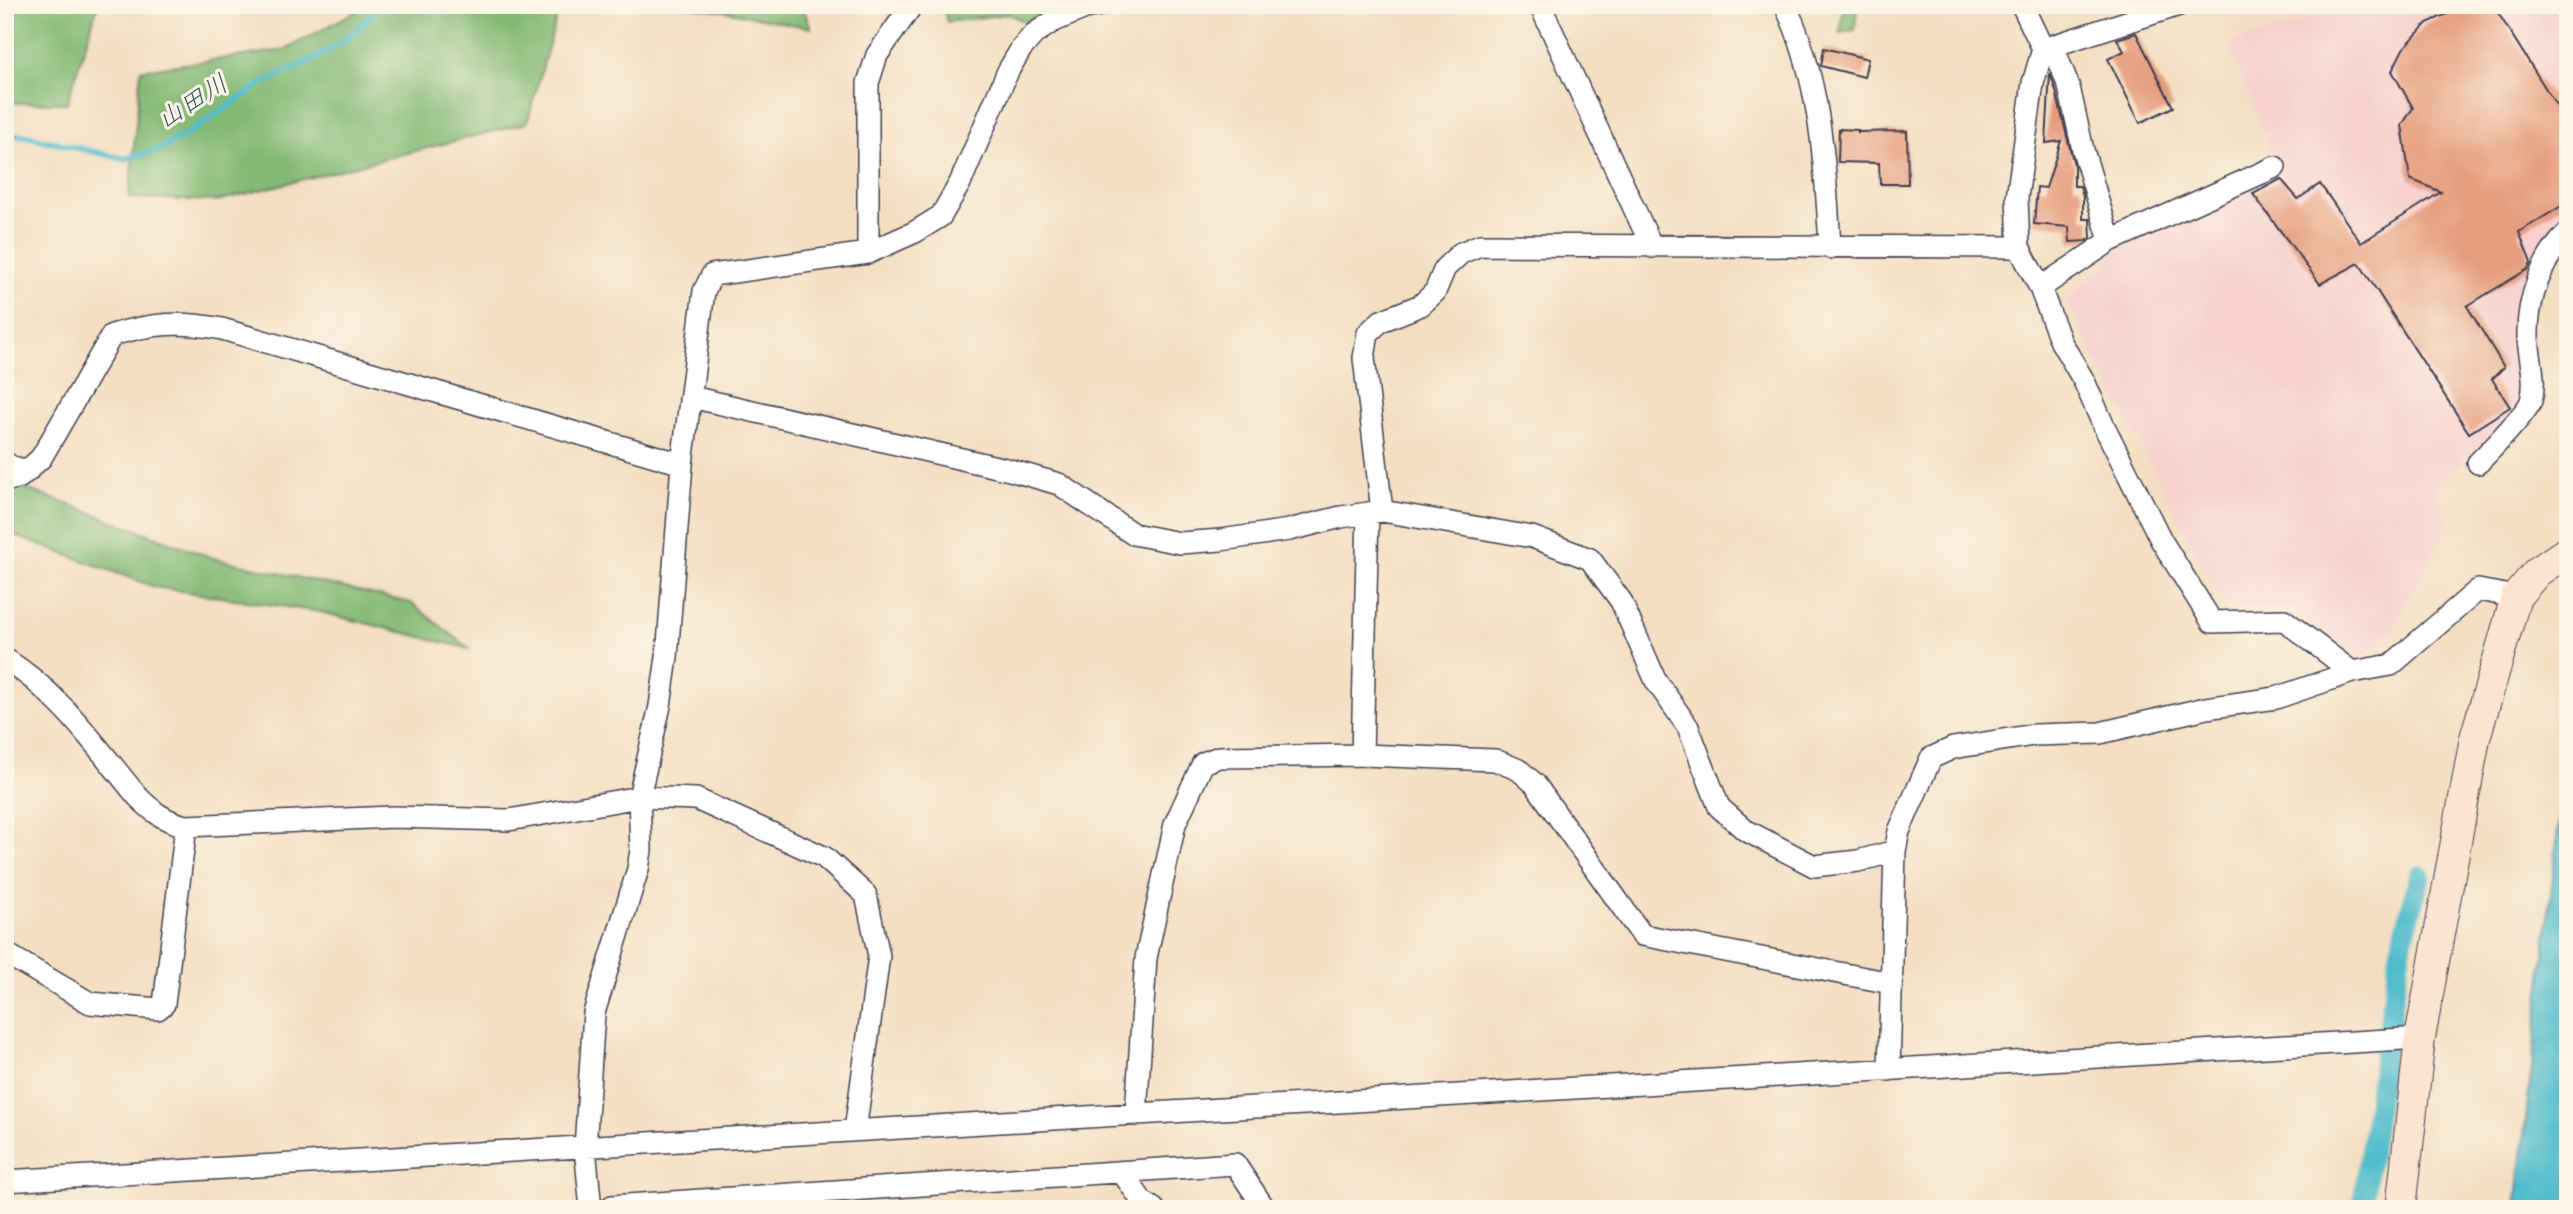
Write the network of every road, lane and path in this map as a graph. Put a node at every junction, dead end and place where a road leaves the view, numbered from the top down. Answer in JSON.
{"nodes":[{"id":1,"x":912,"y":5,"type":"edge"},
{"id":2,"x":1100,"y":5,"type":"edge"},
{"id":3,"x":1540,"y":5,"type":"edge"},
{"id":4,"x":1785,"y":5,"type":"edge"},
{"id":5,"x":2022,"y":5,"type":"edge"},
{"id":6,"x":2179,"y":5,"type":"edge"},
{"id":7,"x":2048,"y":48,"type":"junction"},
{"id":8,"x":2275,"y":167,"type":"dead end"},
{"id":9,"x":2568,"y":233,"type":"edge"},
{"id":10,"x":2110,"y":242,"type":"junction"},
{"id":11,"x":1652,"y":247,"type":"junction"},
{"id":12,"x":2019,"y":247,"type":"junction"},
{"id":13,"x":1830,"y":248,"type":"junction"},
{"id":14,"x":868,"y":253,"type":"junction"},
{"id":15,"x":2040,"y":288,"type":"junction"},
{"id":16,"x":691,"y":397,"type":"junction"},
{"id":17,"x":5,"y":462,"type":"edge"},
{"id":18,"x":2478,"y":463,"type":"dead end"},
{"id":19,"x":682,"y":464,"type":"junction"},
{"id":20,"x":28,"y":471,"type":"junction"},
{"id":21,"x":5,"y":481,"type":"edge"},
{"id":22,"x":1375,"y":512,"type":"junction"},
{"id":23,"x":2568,"y":551,"type":"edge"},
{"id":24,"x":2516,"y":597,"type":"junction"},
{"id":25,"x":5,"y":659,"type":"edge"},
{"id":26,"x":2352,"y":672,"type":"junction"},
{"id":27,"x":1362,"y":755,"type":"junction"},
{"id":28,"x":639,"y":797,"type":"junction"},
{"id":29,"x":186,"y":826,"type":"junction"},
{"id":30,"x":1895,"y":851,"type":"junction"},
{"id":31,"x":5,"y":953,"type":"edge"},
{"id":32,"x":1891,"y":983,"type":"junction"},
{"id":33,"x":2420,"y":1038,"type":"junction"},
{"id":34,"x":1889,"y":1070,"type":"junction"},
{"id":35,"x":1136,"y":1115,"type":"junction"},
{"id":36,"x":855,"y":1131,"type":"junction"},
{"id":37,"x":585,"y":1148,"type":"junction"},
{"id":38,"x":1122,"y":1172,"type":"junction"},
{"id":39,"x":5,"y":1181,"type":"edge"},
{"id":40,"x":879,"y":1198,"type":"edge"},
{"id":41,"x":601,"y":1208,"type":"edge"},
{"id":42,"x":1154,"y":1209,"type":"edge"},
{"id":43,"x":1265,"y":1209,"type":"edge"},
{"id":44,"x":2401,"y":1209,"type":"edge"}],
"edges":[{"from":1,"to":14,"type":"street"},
{"from":2,"to":14,"type":"street"},
{"from":3,"to":11,"type":"street"},
{"from":4,"to":13,"type":"street"},
{"from":5,"to":7,"type":"street"},
{"from":6,"to":7,"type":"street"},
{"from":7,"to":10,"type":"street"},
{"from":7,"to":12,"type":"street"},
{"from":8,"to":10,"type":"street"},
{"from":9,"to":18,"type":"street"},
{"from":10,"to":15,"type":"street"},
{"from":11,"to":13,"type":"street"},
{"from":11,"to":22,"type":"street"},
{"from":12,"to":13,"type":"street"},
{"from":12,"to":15,"type":"street"},
{"from":14,"to":16,"type":"street"},
{"from":15,"to":26,"type":"street"},
{"from":16,"to":19,"type":"street"},
{"from":16,"to":22,"type":"street"},
{"from":17,"to":20,"type":"street"},
{"from":19,"to":20,"type":"street"},
{"from":19,"to":28,"type":"street"},
{"from":20,"to":21,"type":"street"},
{"from":22,"to":27,"type":"street"},
{"from":22,"to":30,"type":"street"},
{"from":23,"to":24,"type":"street"},
{"from":24,"to":26,"type":"street"},
{"from":24,"to":33,"type":"street"},
{"from":25,"to":29,"type":"street"},
{"from":26,"to":30,"type":"street"},
{"from":27,"to":32,"type":"street"},
{"from":27,"to":35,"type":"street"},
{"from":28,"to":29,"type":"street"},
{"from":28,"to":36,"type":"street"},
{"from":28,"to":37,"type":"street"},
{"from":29,"to":31,"type":"street"},
{"from":30,"to":32,"type":"street"},
{"from":32,"to":34,"type":"street"},
{"from":33,"to":34,"type":"street"},
{"from":33,"to":44,"type":"street"},
{"from":34,"to":35,"type":"street"},
{"from":35,"to":36,"type":"street"},
{"from":36,"to":37,"type":"street"},
{"from":37,"to":39,"type":"street"},
{"from":37,"to":41,"type":"street"},
{"from":38,"to":40,"type":"street"},
{"from":38,"to":42,"type":"street"},
{"from":38,"to":43,"type":"street"},
{"from":40,"to":41,"type":"street"}]}
